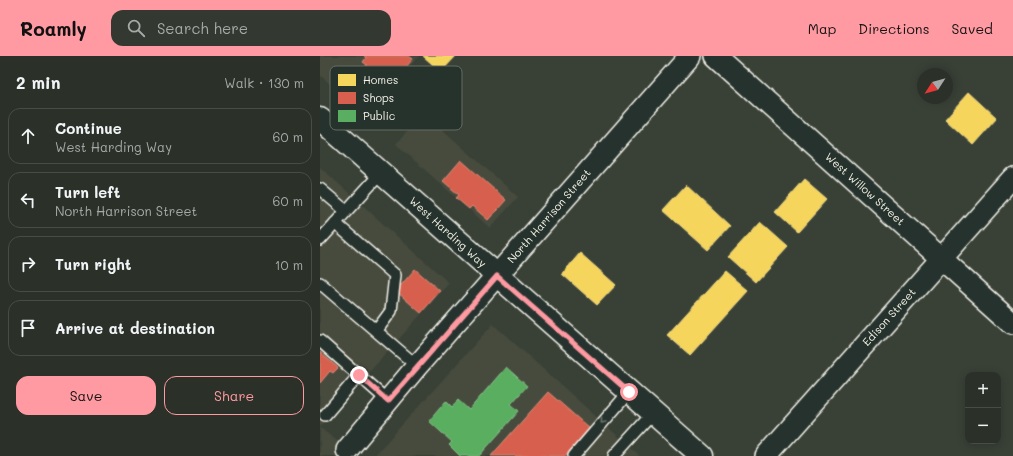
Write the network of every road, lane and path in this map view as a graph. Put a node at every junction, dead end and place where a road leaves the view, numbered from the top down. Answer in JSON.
{"nodes":[{"id":1,"x":690,"y":56,"type":"edge"},
{"id":2,"x":716,"y":56,"type":"edge"},
{"id":3,"x":320,"y":119,"type":"edge"},
{"id":4,"x":330,"y":128,"type":"edge"},
{"id":5,"x":332,"y":130,"type":"edge"},
{"id":6,"x":381,"y":173,"type":"junction"},
{"id":7,"x":1013,"y":178,"type":"edge"},
{"id":8,"x":320,"y":188,"type":"edge"},
{"id":9,"x":346,"y":211,"type":"junction"},
{"id":10,"x":336,"y":224,"type":"junction"},
{"id":11,"x":320,"y":240,"type":"edge"},
{"id":12,"x":941,"y":258,"type":"junction"},
{"id":13,"x":497,"y":276,"type":"junction"},
{"id":14,"x":320,"y":283,"type":"edge"},
{"id":15,"x":1013,"y":323,"type":"edge"},
{"id":16,"x":377,"y":330,"type":"junction"},
{"id":17,"x":320,"y":341,"type":"edge"},
{"id":18,"x":417,"y":366,"type":"junction"},
{"id":19,"x":359,"y":375,"type":"junction"},
{"id":20,"x":629,"y":392,"type":"junction"},
{"id":21,"x":388,"y":401,"type":"junction"},
{"id":22,"x":652,"y":413,"type":"junction"},
{"id":23,"x":325,"y":415,"type":"dead end"},
{"id":24,"x":344,"y":453,"type":"edge"},
{"id":25,"x":692,"y":453,"type":"edge"},
{"id":26,"x":574,"y":456,"type":"edge"},
{"id":27,"x":614,"y":456,"type":"edge"},
{"id":28,"x":766,"y":456,"type":"edge"}],
"edges":[{"from":1,"to":13,"type":"street","name":"North Harrison Street"},
{"from":2,"to":12,"type":"street","name":"West Willow Street"},
{"from":3,"to":4,"type":"street","name":"West Harding Way"},
{"from":5,"to":6,"type":"street","name":"West Harding Way"},
{"from":6,"to":9,"type":"lane"},
{"from":6,"to":13,"type":"street","name":"West Harding Way"},
{"from":7,"to":12,"type":"street","name":"Edison Street"},
{"from":8,"to":9,"type":"lane"},
{"from":9,"to":10,"type":"lane"},
{"from":10,"to":11,"type":"lane"},
{"from":10,"to":16,"type":"lane"},
{"from":12,"to":15,"type":"street","name":"West Willow Street"},
{"from":12,"to":28,"type":"street","name":"Edison Street"},
{"from":13,"to":18,"type":"street","name":"North Harrison Street"},
{"from":13,"to":20,"type":"street","name":"West Harding Way"},
{"from":14,"to":16,"type":"lane"},
{"from":16,"to":18,"type":"lane"},
{"from":17,"to":19,"type":"lane"},
{"from":18,"to":21,"type":"street","name":"North Harrison Street"},
{"from":19,"to":21,"type":"lane"},
{"from":19,"to":23,"type":"lane"},
{"from":20,"to":22,"type":"street","name":"West Harding Way"},
{"from":20,"to":26,"type":"lane","one_way":true},
{"from":21,"to":24,"type":"street","name":"North Harrison Street"},
{"from":22,"to":25,"type":"street","name":"West Harding Way"},
{"from":22,"to":27,"type":"lane"}]}
